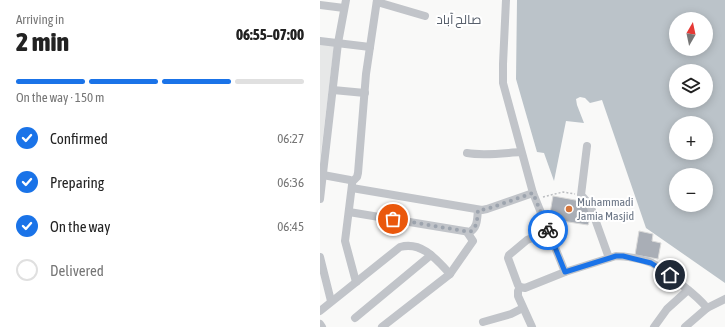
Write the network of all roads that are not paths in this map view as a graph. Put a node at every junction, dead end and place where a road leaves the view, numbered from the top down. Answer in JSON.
{"nodes":[{"id":1,"x":506,"y":0,"type":"edge"},
{"id":2,"x":377,"y":1,"type":"edge"},
{"id":3,"x":345,"y":4,"type":"edge"},
{"id":4,"x":320,"y":5,"type":"edge"},
{"id":5,"x":425,"y":16,"type":"dead end"},
{"id":6,"x":320,"y":41,"type":"edge"},
{"id":7,"x":338,"y":43,"type":"junction"},
{"id":8,"x":370,"y":47,"type":"junction"},
{"id":9,"x":333,"y":90,"type":"junction"},
{"id":10,"x":365,"y":93,"type":"junction"},
{"id":11,"x":587,"y":146,"type":"dead end"},
{"id":12,"x":467,"y":152,"type":"dead end"},
{"id":13,"x":522,"y":152,"type":"junction"},
{"id":14,"x":322,"y":177,"type":"edge"},
{"id":15,"x":352,"y":185,"type":"junction"},
{"id":16,"x":534,"y":196,"type":"junction"},
{"id":17,"x":320,"y":199,"type":"edge"},
{"id":18,"x":478,"y":210,"type":"junction"},
{"id":19,"x":349,"y":212,"type":"junction"},
{"id":20,"x":467,"y":232,"type":"junction"},
{"id":21,"x":548,"y":232,"type":"junction"},
{"id":22,"x":431,"y":255,"type":"junction"},
{"id":23,"x":320,"y":257,"type":"edge"},
{"id":24,"x":609,"y":258,"type":"junction"},
{"id":25,"x":565,"y":272,"type":"junction"},
{"id":26,"x":450,"y":274,"type":"junction"},
{"id":27,"x":356,"y":282,"type":"junction"},
{"id":28,"x":520,"y":287,"type":"junction"},
{"id":29,"x":688,"y":290,"type":"junction"},
{"id":30,"x":725,"y":299,"type":"edge"},
{"id":31,"x":331,"y":302,"type":"junction"},
{"id":32,"x":523,"y":308,"type":"junction"},
{"id":33,"x":707,"y":308,"type":"junction"},
{"id":34,"x":320,"y":311,"type":"edge"},
{"id":35,"x":355,"y":318,"type":"dead end"},
{"id":36,"x":483,"y":322,"type":"dead end"},
{"id":37,"x":320,"y":324,"type":"edge"},
{"id":38,"x":322,"y":327,"type":"edge"},
{"id":39,"x":382,"y":327,"type":"edge"},
{"id":40,"x":532,"y":327,"type":"edge"},
{"id":41,"x":654,"y":327,"type":"edge"},
{"id":42,"x":686,"y":327,"type":"edge"}],
"edges":[{"from":1,"to":13,"type":"street"},
{"from":2,"to":5,"type":"street"},
{"from":2,"to":8,"type":"street"},
{"from":3,"to":4,"type":"street"},
{"from":3,"to":7,"type":"street"},
{"from":6,"to":7,"type":"street"},
{"from":7,"to":8,"type":"street"},
{"from":7,"to":9,"type":"street"},
{"from":8,"to":10,"type":"street"},
{"from":9,"to":10,"type":"street"},
{"from":9,"to":14,"type":"street"},
{"from":10,"to":15,"type":"street"},
{"from":11,"to":24,"type":"street"},
{"from":12,"to":13,"type":"street"},
{"from":13,"to":16,"type":"street"},
{"from":14,"to":15,"type":"street"},
{"from":14,"to":17,"type":"street"},
{"from":15,"to":18,"type":"street"},
{"from":15,"to":19,"type":"street"},
{"from":16,"to":18,"type":"street"},
{"from":16,"to":21,"type":"street"},
{"from":18,"to":20,"type":"street"},
{"from":19,"to":20,"type":"street"},
{"from":19,"to":27,"type":"street"},
{"from":20,"to":26,"type":"street"},
{"from":21,"to":25,"type":"street"},
{"from":21,"to":28,"type":"street"},
{"from":22,"to":26,"type":"street"},
{"from":22,"to":27,"type":"street"},
{"from":22,"to":35,"type":"street"},
{"from":23,"to":31,"type":"street"},
{"from":24,"to":25,"type":"street"},
{"from":24,"to":29,"type":"street"},
{"from":25,"to":28,"type":"street"},
{"from":26,"to":39,"type":"street"},
{"from":27,"to":31,"type":"street"},
{"from":28,"to":32,"type":"street"},
{"from":29,"to":33,"type":"street"},
{"from":29,"to":41,"type":"street"},
{"from":30,"to":33,"type":"street"},
{"from":31,"to":34,"type":"street"},
{"from":32,"to":36,"type":"street"},
{"from":32,"to":40,"type":"street"},
{"from":33,"to":42,"type":"street"},
{"from":37,"to":38,"type":"street"}]}
